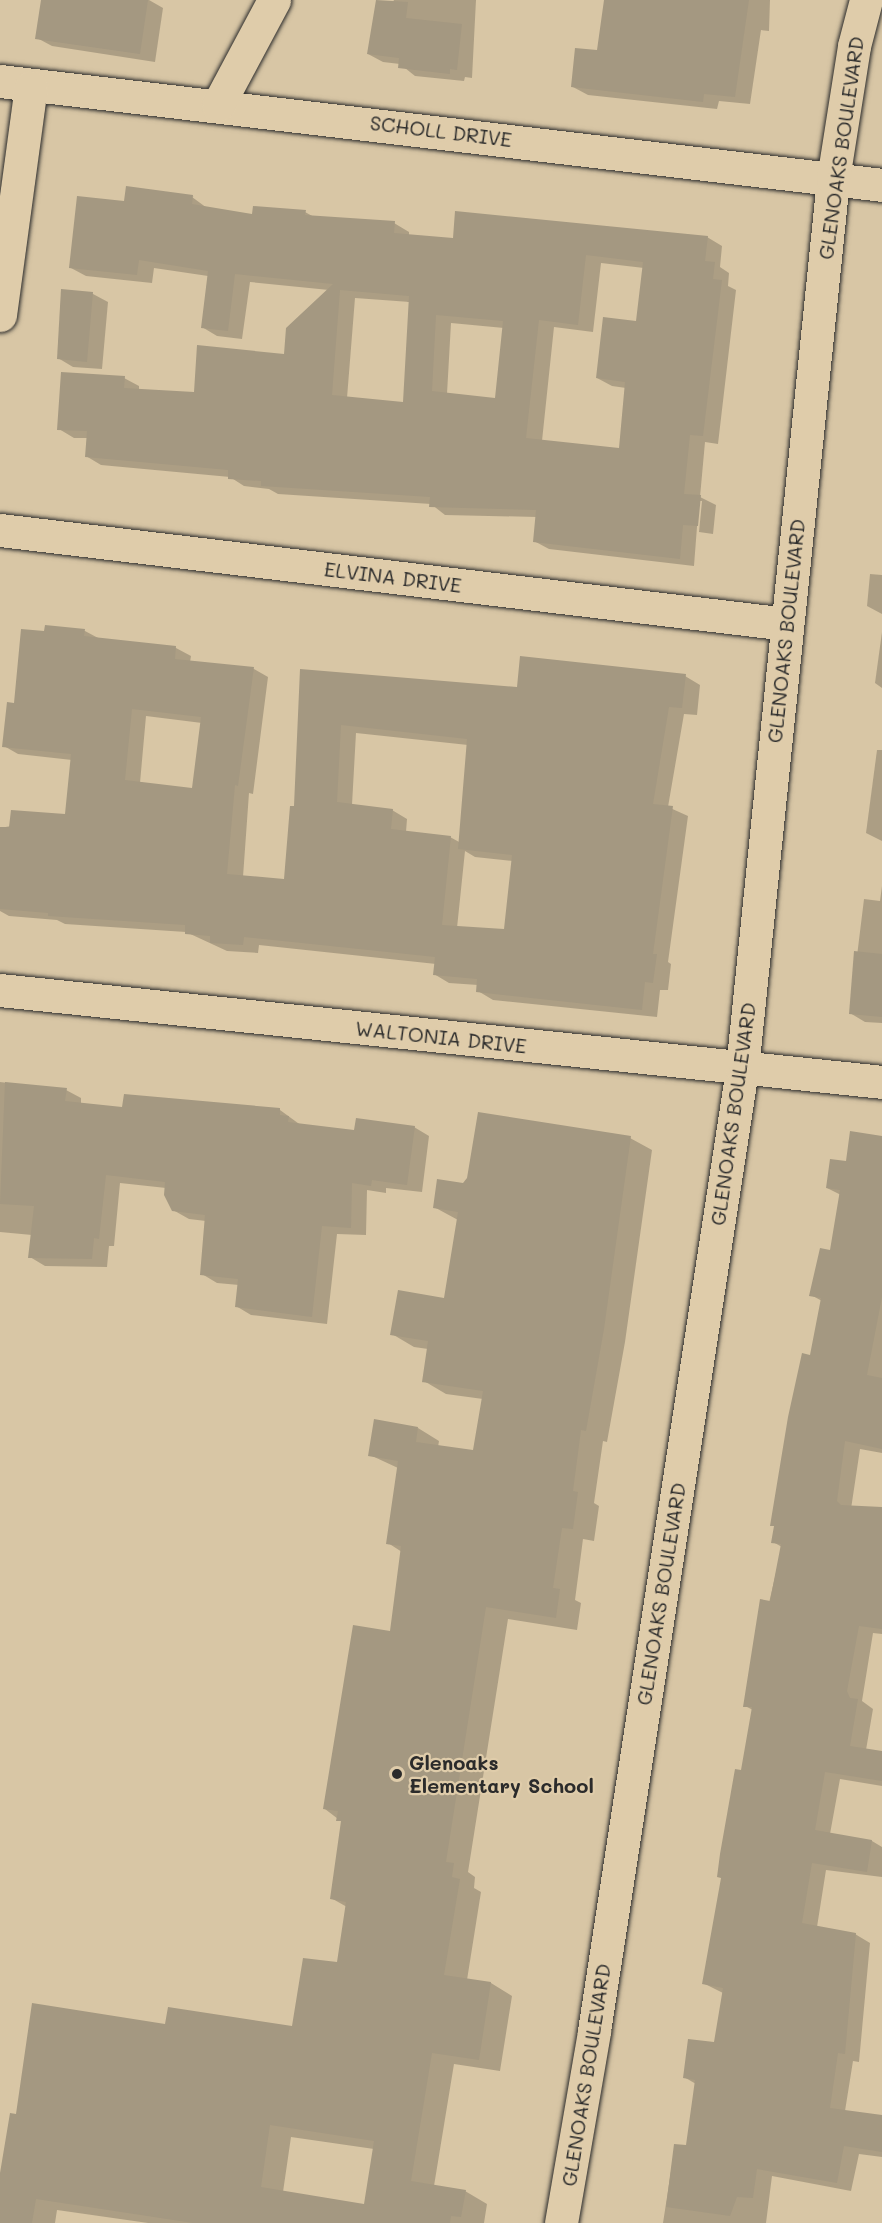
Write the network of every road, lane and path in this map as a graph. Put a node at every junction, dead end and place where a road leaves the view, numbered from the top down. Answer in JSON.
{"nodes":[{"id":1,"x":274,"y":0,"type":"edge"},
{"id":2,"x":866,"y":0,"type":"edge"},
{"id":3,"x":15,"y":84,"type":"edge"},
{"id":4,"x":218,"y":105,"type":"junction"},
{"id":5,"x":833,"y":179,"type":"junction"},
{"id":6,"x":882,"y":185,"type":"edge"},
{"id":7,"x":0,"y":315,"type":"edge"},
{"id":8,"x":0,"y":531,"type":"edge"},
{"id":9,"x":787,"y":624,"type":"junction"},
{"id":10,"x":0,"y":990,"type":"edge"},
{"id":11,"x":742,"y":1069,"type":"junction"},
{"id":12,"x":882,"y":1082,"type":"edge"},
{"id":13,"x":561,"y":2223,"type":"edge"}],
"edges":[{"from":1,"to":4,"type":"street"},
{"from":2,"to":5,"type":"street","name":"GLENOAKS BOULEVARD"},
{"from":3,"to":4,"type":"street","name":"SCHOLL DRIVE"},
{"from":3,"to":7,"type":"street"},
{"from":4,"to":5,"type":"street","name":"SCHOLL DRIVE"},
{"from":5,"to":6,"type":"street","name":"SCHOLL DRIVE"},
{"from":5,"to":9,"type":"street","name":"GLENOAKS BOULEVARD"},
{"from":8,"to":9,"type":"street","name":"ELVINA DRIVE"},
{"from":9,"to":11,"type":"street","name":"GLENOAKS BOULEVARD"},
{"from":10,"to":11,"type":"street","name":"WALTONIA DRIVE"},
{"from":11,"to":12,"type":"street","name":"WALTONIA DRIVE"},
{"from":11,"to":13,"type":"street","name":"GLENOAKS BOULEVARD"}]}
